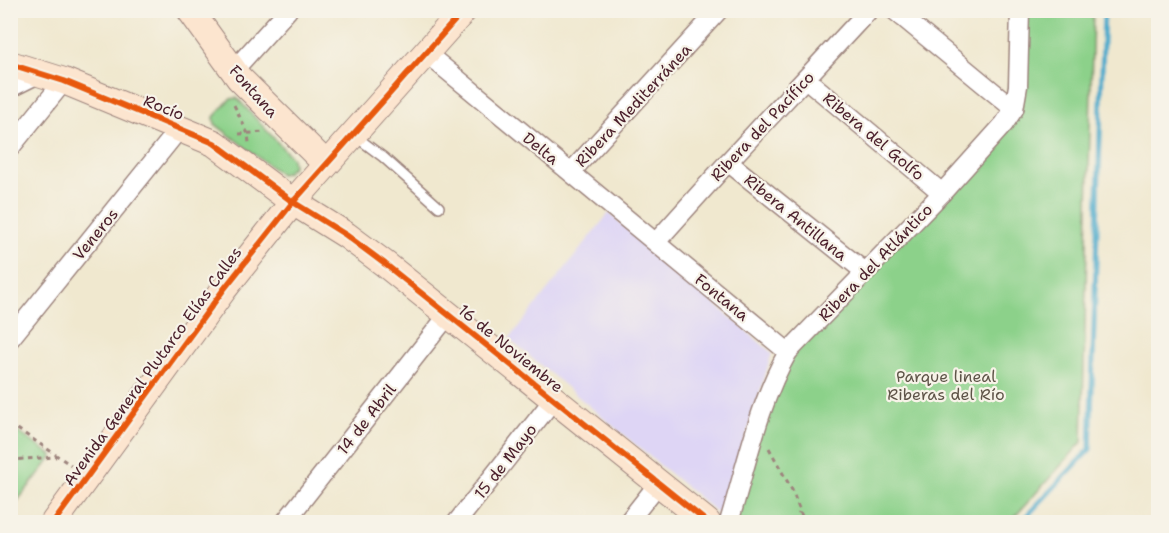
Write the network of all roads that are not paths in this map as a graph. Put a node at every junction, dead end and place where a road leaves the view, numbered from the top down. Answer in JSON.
{"nodes":[{"id":1,"x":190,"y":10,"type":"edge"},
{"id":2,"x":288,"y":10,"type":"edge"},
{"id":3,"x":464,"y":10,"type":"edge"},
{"id":4,"x":719,"y":10,"type":"edge"},
{"id":5,"x":869,"y":10,"type":"edge"},
{"id":6,"x":894,"y":10,"type":"edge"},
{"id":7,"x":1020,"y":10,"type":"edge"},
{"id":8,"x":426,"y":53,"type":"junction"},
{"id":9,"x":10,"y":64,"type":"edge"},
{"id":10,"x":40,"y":73,"type":"junction"},
{"id":11,"x":237,"y":74,"type":"junction"},
{"id":12,"x":806,"y":79,"type":"junction"},
{"id":13,"x":64,"y":81,"type":"junction"},
{"id":14,"x":10,"y":88,"type":"edge"},
{"id":15,"x":1014,"y":109,"type":"junction"},
{"id":16,"x":180,"y":128,"type":"junction"},
{"id":17,"x":353,"y":134,"type":"junction"},
{"id":18,"x":10,"y":148,"type":"edge"},
{"id":19,"x":728,"y":162,"type":"junction"},
{"id":20,"x":326,"y":165,"type":"junction"},
{"id":21,"x":571,"y":172,"type":"junction"},
{"id":22,"x":942,"y":193,"type":"junction"},
{"id":23,"x":293,"y":202,"type":"junction"},
{"id":24,"x":439,"y":207,"type":"dead end"},
{"id":25,"x":656,"y":242,"type":"junction"},
{"id":26,"x":865,"y":272,"type":"junction"},
{"id":27,"x":448,"y":315,"type":"junction"},
{"id":28,"x":10,"y":339,"type":"edge"},
{"id":29,"x":788,"y":352,"type":"junction"},
{"id":30,"x":553,"y":400,"type":"junction"},
{"id":31,"x":658,"y":484,"type":"junction"},
{"id":32,"x":54,"y":522,"type":"edge"},
{"id":33,"x":285,"y":522,"type":"edge"},
{"id":34,"x":458,"y":522,"type":"edge"},
{"id":35,"x":628,"y":522,"type":"edge"},
{"id":36,"x":707,"y":522,"type":"edge"},
{"id":37,"x":729,"y":522,"type":"edge"}],
"edges":[{"from":1,"to":11,"type":"street","name":"Fontana"},
{"from":2,"to":11,"type":"street"},
{"from":3,"to":8,"type":"street","name":"Avenida General Plutarco Elías Calles"},
{"from":4,"to":21,"type":"street","name":"Ribera Mediterránea"},
{"from":5,"to":12,"type":"street","name":"Ribera del Pacífico"},
{"from":6,"to":15,"type":"street"},
{"from":7,"to":15,"type":"street","name":"Ribera del Atlántico"},
{"from":8,"to":17,"type":"street","name":"Avenida General Plutarco Elías Calles"},
{"from":8,"to":21,"type":"street","name":"Delta"},
{"from":9,"to":10,"type":"street","name":"Rocío"},
{"from":10,"to":13,"type":"street","name":"Rocío"},
{"from":10,"to":14,"type":"street"},
{"from":11,"to":20,"type":"street","name":"Fontana"},
{"from":12,"to":19,"type":"street","name":"Ribera del Pacífico"},
{"from":12,"to":22,"type":"street","name":"Ribera del Golfo"},
{"from":13,"to":16,"type":"street","name":"Rocío"},
{"from":13,"to":18,"type":"street"},
{"from":15,"to":22,"type":"street","name":"Ribera del Atlántico"},
{"from":16,"to":23,"type":"street","name":"Rocío"},
{"from":16,"to":28,"type":"street","name":"Veneros"},
{"from":17,"to":20,"type":"street","name":"Avenida General Plutarco Elías Calles"},
{"from":17,"to":24,"type":"lane"},
{"from":19,"to":25,"type":"street","name":"Ribera del Pacífico"},
{"from":19,"to":26,"type":"street","name":"Ribera Antillana"},
{"from":20,"to":23,"type":"street","name":"Avenida General Plutarco Elías Calles"},
{"from":21,"to":25,"type":"street","name":"Delta"},
{"from":22,"to":26,"type":"street","name":"Ribera del Atlántico"},
{"from":23,"to":27,"type":"street","name":"16 de Noviembre"},
{"from":23,"to":32,"type":"street","name":"Avenida General Plutarco Elías Calles"},
{"from":25,"to":29,"type":"street","name":"Fontana"},
{"from":26,"to":29,"type":"street","name":"Ribera del Atlántico"},
{"from":27,"to":30,"type":"street","name":"16 de Noviembre"},
{"from":27,"to":33,"type":"street","name":"14 de Abril"},
{"from":29,"to":37,"type":"street","name":"Ribera del Atlántico"},
{"from":30,"to":31,"type":"street","name":"16 de Noviembre"},
{"from":30,"to":34,"type":"street","name":"15 de Mayo"},
{"from":31,"to":35,"type":"street"},
{"from":31,"to":36,"type":"street","name":"16 de Noviembre"}]}
